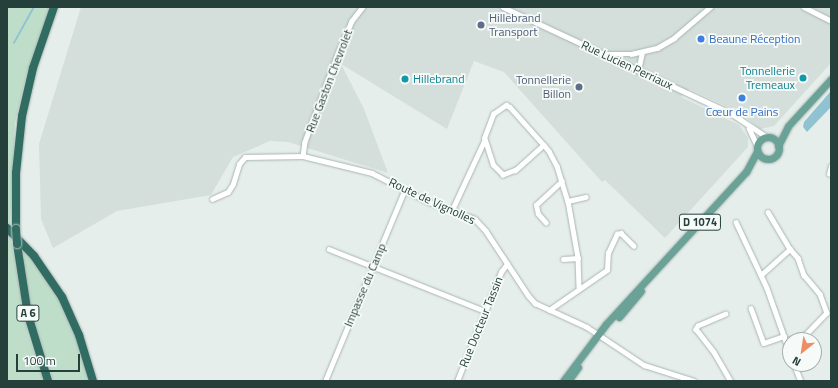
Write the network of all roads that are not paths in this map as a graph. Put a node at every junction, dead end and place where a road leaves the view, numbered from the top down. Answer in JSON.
{"nodes":[{"id":1,"x":54,"y":7,"type":"edge"},
{"id":2,"x":363,"y":7,"type":"edge"},
{"id":3,"x":503,"y":7,"type":"edge"},
{"id":4,"x":710,"y":7,"type":"edge"},
{"id":5,"x":804,"y":7,"type":"edge"},
{"id":6,"x":831,"y":21,"type":"edge"},
{"id":7,"x":642,"y":52,"type":"junction"},
{"id":8,"x":602,"y":54,"type":"junction"},
{"id":9,"x":638,"y":71,"type":"junction"},
{"id":10,"x":831,"y":79,"type":"edge"},
{"id":11,"x":749,"y":126,"type":"junction"},
{"id":12,"x":788,"y":126,"type":"junction"},
{"id":13,"x":768,"y":137,"type":"junction"},
{"id":14,"x":484,"y":141,"type":"junction"},
{"id":15,"x":544,"y":145,"type":"junction"},
{"id":16,"x":778,"y":146,"type":"junction"},
{"id":17,"x":757,"y":148,"type":"junction"},
{"id":18,"x":304,"y":156,"type":"junction"},
{"id":19,"x":766,"y":159,"type":"junction"},
{"id":20,"x":831,"y":166,"type":"edge"},
{"id":21,"x":746,"y":172,"type":"junction"},
{"id":22,"x":829,"y":174,"type":"dead end"},
{"id":23,"x":562,"y":182,"type":"junction"},
{"id":24,"x":405,"y":189,"type":"junction"},
{"id":25,"x":586,"y":197,"type":"dead end"},
{"id":26,"x":212,"y":199,"type":"dead end"},
{"id":27,"x":568,"y":201,"type":"junction"},
{"id":28,"x":452,"y":210,"type":"junction"},
{"id":29,"x":768,"y":212,"type":"dead end"},
{"id":30,"x":736,"y":222,"type":"dead end"},
{"id":31,"x":546,"y":223,"type":"dead end"},
{"id":32,"x":7,"y":228,"type":"edge"},
{"id":33,"x":634,"y":246,"type":"dead end"},
{"id":34,"x":329,"y":249,"type":"dead end"},
{"id":35,"x":790,"y":249,"type":"junction"},
{"id":36,"x":578,"y":258,"type":"junction"},
{"id":37,"x":563,"y":259,"type":"dead end"},
{"id":38,"x":507,"y":264,"type":"junction"},
{"id":39,"x":373,"y":266,"type":"junction"},
{"id":40,"x":761,"y":275,"type":"junction"},
{"id":41,"x":579,"y":287,"type":"junction"},
{"id":42,"x":751,"y":308,"type":"dead end"},
{"id":43,"x":548,"y":310,"type":"junction"},
{"id":44,"x":485,"y":311,"type":"junction"},
{"id":45,"x":726,"y":314,"type":"dead end"},
{"id":46,"x":782,"y":332,"type":"edge"},
{"id":47,"x":809,"y":332,"type":"edge"},
{"id":48,"x":599,"y":335,"type":"junction"},
{"id":49,"x":782,"y":337,"type":"edge"},
{"id":50,"x":681,"y":380,"type":"edge"},
{"id":51,"x":48,"y":381,"type":"edge"},
{"id":52,"x":93,"y":381,"type":"edge"},
{"id":53,"x":325,"y":381,"type":"edge"},
{"id":54,"x":457,"y":381,"type":"edge"},
{"id":55,"x":563,"y":381,"type":"edge"},
{"id":56,"x":568,"y":381,"type":"edge"},
{"id":57,"x":694,"y":381,"type":"edge"},
{"id":58,"x":731,"y":381,"type":"edge"}],
"edges":[{"from":1,"to":51,"type":"highway","number":"A 6","bridge":true},
{"from":2,"to":18,"type":"street","name":"Rue Gaston Chevrolet"},
{"from":3,"to":8,"type":"street","name":"Rue Lucien Perriaux"},
{"from":4,"to":7,"type":"street"},
{"from":5,"to":6,"type":"street"},
{"from":7,"to":8,"type":"street"},
{"from":7,"to":9,"type":"street"},
{"from":8,"to":9,"type":"street","name":"Rue Lucien Perriaux"},
{"from":9,"to":11,"type":"street","name":"Rue Lucien Perriaux"},
{"from":10,"to":12,"type":"main road"},
{"from":11,"to":13,"type":"street","name":"Rue Lucien Perriaux"},
{"from":11,"to":17,"type":"street"},
{"from":12,"to":13,"type":"main road"},
{"from":12,"to":16,"type":"main road"},
{"from":13,"to":16,"type":"main road"},
{"from":13,"to":17,"type":"main road"},
{"from":14,"to":15,"type":"street"},
{"from":14,"to":15,"type":"street"},
{"from":14,"to":28,"type":"street"},
{"from":15,"to":23,"type":"street"},
{"from":16,"to":19,"type":"main road"},
{"from":17,"to":19,"type":"main road"},
{"from":17,"to":21,"type":"main road","number":"D 1074"},
{"from":18,"to":24,"type":"street","name":"Route de Vignolles"},
{"from":18,"to":26,"type":"street","name":"Route de Vignolles"},
{"from":19,"to":21,"type":"main road","number":"D 1074"},
{"from":20,"to":22,"type":"street"},
{"from":21,"to":48,"type":"main road","number":"D 1074"},
{"from":23,"to":27,"type":"street"},
{"from":23,"to":31,"type":"street"},
{"from":24,"to":28,"type":"street","name":"Route de Vignolles"},
{"from":24,"to":39,"type":"street","name":"Impasse du Camp"},
{"from":25,"to":27,"type":"street"},
{"from":27,"to":36,"type":"street"},
{"from":28,"to":38,"type":"street","name":"Route de Vignolles"},
{"from":29,"to":35,"type":"street"},
{"from":30,"to":40,"type":"street"},
{"from":32,"to":52,"type":"highway"},
{"from":33,"to":41,"type":"street"},
{"from":34,"to":39,"type":"street"},
{"from":35,"to":40,"type":"street"},
{"from":35,"to":47,"type":"street"},
{"from":36,"to":37,"type":"street"},
{"from":36,"to":41,"type":"street"},
{"from":38,"to":43,"type":"street","name":"Route de Vignolles"},
{"from":38,"to":44,"type":"street","name":"Rue Docteur Tassin"},
{"from":39,"to":44,"type":"street"},
{"from":39,"to":53,"type":"street","name":"Impasse du Camp"},
{"from":40,"to":46,"type":"street"},
{"from":41,"to":43,"type":"street"},
{"from":42,"to":49,"type":"street"},
{"from":43,"to":48,"type":"street","name":"Route de Vignolles"},
{"from":44,"to":54,"type":"street","name":"Rue Docteur Tassin"},
{"from":45,"to":58,"type":"street"},
{"from":48,"to":50,"type":"street","name":"Route de Vignolles"},
{"from":48,"to":55,"type":"main road","number":"D 1074"},
{"from":48,"to":56,"type":"main road","number":"D 1074"},
{"from":50,"to":57,"type":"street","name":"Route de Vignolles"}]}
